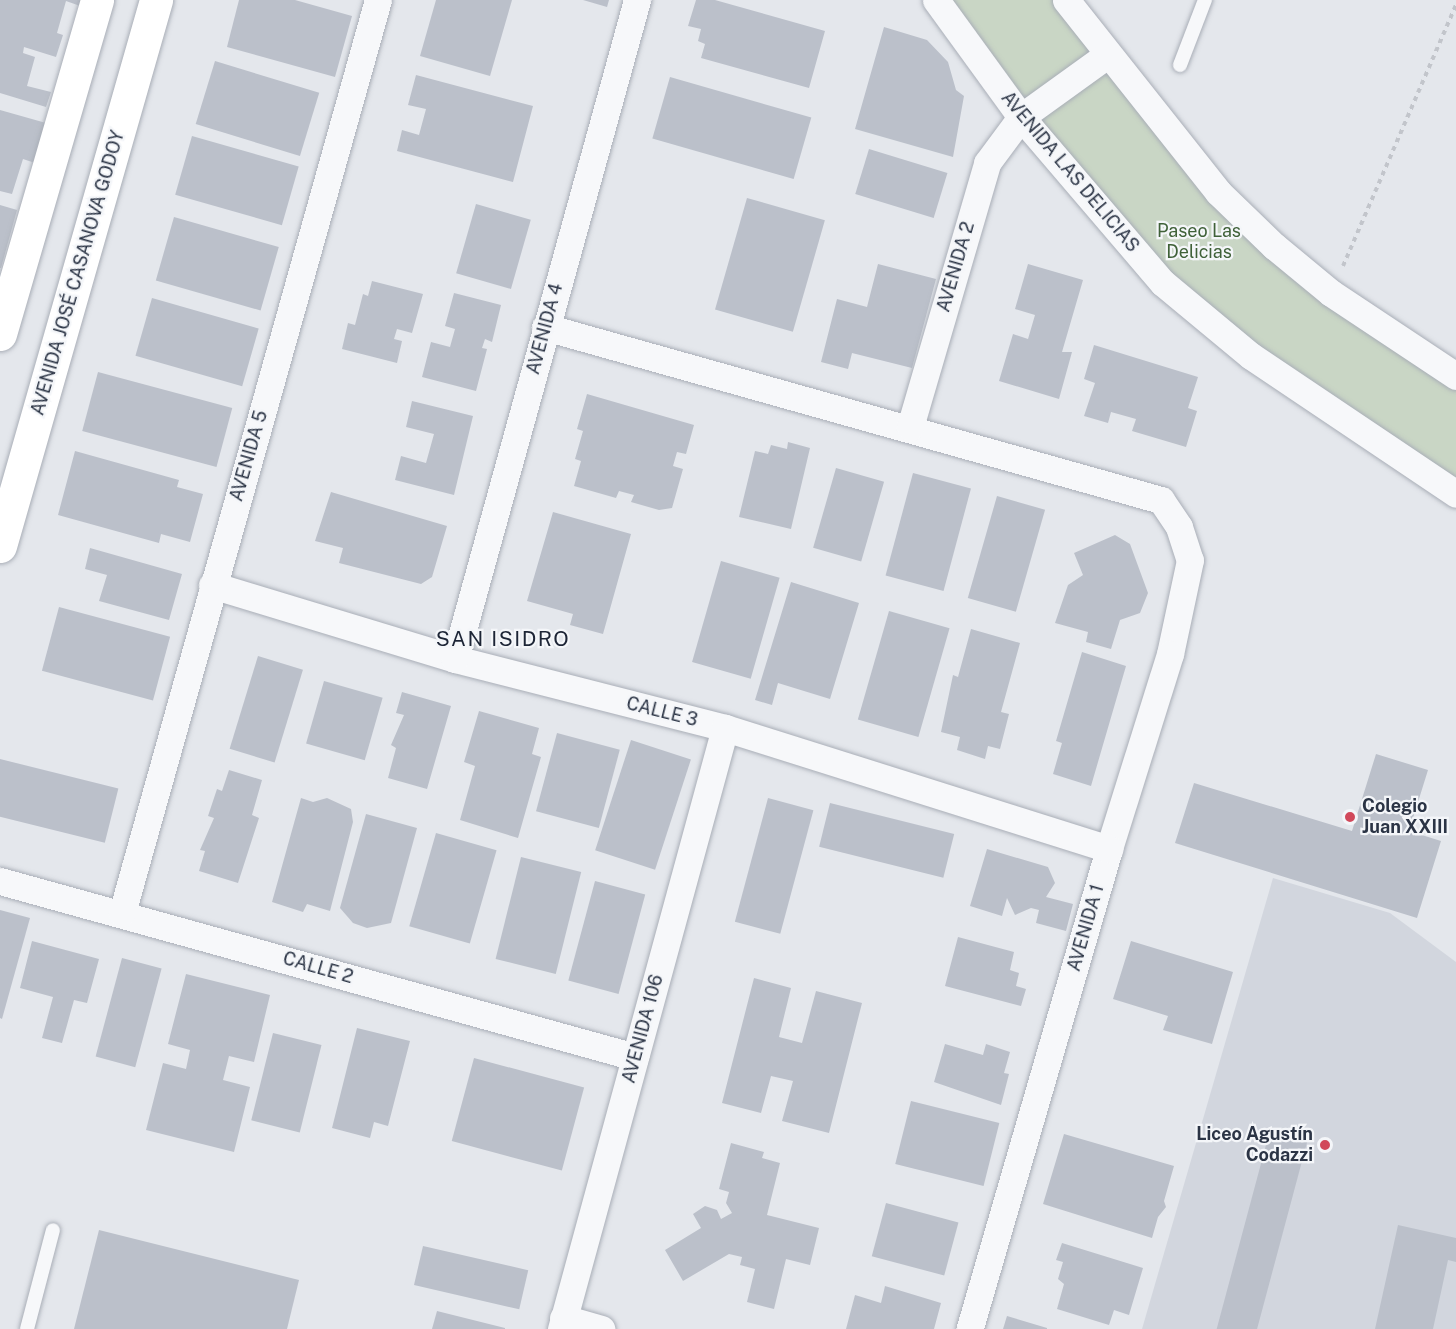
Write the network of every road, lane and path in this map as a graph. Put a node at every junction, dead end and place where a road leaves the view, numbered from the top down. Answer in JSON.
{"nodes":[{"id":1,"x":97,"y":0,"type":"edge"},
{"id":2,"x":156,"y":0,"type":"edge"},
{"id":3,"x":378,"y":0,"type":"edge"},
{"id":4,"x":638,"y":0,"type":"edge"},
{"id":5,"x":936,"y":0,"type":"edge"},
{"id":6,"x":1066,"y":0,"type":"edge"},
{"id":7,"x":1205,"y":0,"type":"edge"},
{"id":8,"x":1456,"y":5,"type":"edge"},
{"id":9,"x":1107,"y":55,"type":"junction"},
{"id":10,"x":1180,"y":65,"type":"dead end"},
{"id":11,"x":1021,"y":117,"type":"junction"},
{"id":12,"x":1331,"y":293,"type":"junction"},
{"id":13,"x":545,"y":327,"type":"junction"},
{"id":14,"x":0,"y":334,"type":"edge"},
{"id":15,"x":1456,"y":376,"type":"edge"},
{"id":16,"x":910,"y":427,"type":"junction"},
{"id":17,"x":1456,"y":494,"type":"edge"},
{"id":18,"x":0,"y":546,"type":"edge"},
{"id":19,"x":212,"y":585,"type":"junction"},
{"id":20,"x":455,"y":659,"type":"junction"},
{"id":21,"x":725,"y":729,"type":"junction"},
{"id":22,"x":1109,"y":849,"type":"junction"},
{"id":23,"x":0,"y":881,"type":"edge"},
{"id":24,"x":122,"y":913,"type":"junction"},
{"id":25,"x":635,"y":1057,"type":"junction"},
{"id":26,"x":52,"y":1230,"type":"dead end"},
{"id":27,"x":562,"y":1324,"type":"edge"},
{"id":28,"x":27,"y":1329,"type":"edge"},
{"id":29,"x":601,"y":1329,"type":"edge"},
{"id":30,"x":969,"y":1329,"type":"edge"}],
"edges":[{"from":1,"to":14,"type":"street"},
{"from":2,"to":18,"type":"street","name":"AVENIDA JOSÉ CASANOVA GODOY"},
{"from":3,"to":19,"type":"street","name":"AVENIDA 5"},
{"from":4,"to":13,"type":"street","name":"AVENIDA 4"},
{"from":5,"to":11,"type":"street","name":"AVENIDA LAS DELICIAS"},
{"from":6,"to":9,"type":"street"},
{"from":7,"to":10,"type":"lane"},
{"from":8,"to":12,"type":"path"},
{"from":9,"to":11,"type":"street","name":"AVENIDA 2"},
{"from":9,"to":12,"type":"street"},
{"from":11,"to":16,"type":"street","name":"AVENIDA 2"},
{"from":11,"to":17,"type":"street","name":"AVENIDA LAS DELICIAS"},
{"from":12,"to":15,"type":"street"},
{"from":13,"to":16,"type":"street","name":"AVENIDA 1"},
{"from":13,"to":20,"type":"street","name":"AVENIDA 4"},
{"from":16,"to":22,"type":"street","name":"AVENIDA 1"},
{"from":19,"to":20,"type":"street","name":"CALLE 3"},
{"from":19,"to":24,"type":"street","name":"AVENIDA 5"},
{"from":20,"to":21,"type":"street","name":"CALLE 3"},
{"from":21,"to":22,"type":"street","name":"CALLE 3"},
{"from":21,"to":25,"type":"street","name":"AVENIDA 106"},
{"from":22,"to":30,"type":"street","name":"AVENIDA 1"},
{"from":23,"to":24,"type":"street","name":"CALLE 2"},
{"from":24,"to":25,"type":"street","name":"CALLE 2"},
{"from":25,"to":27,"type":"street","name":"AVENIDA 106"},
{"from":26,"to":28,"type":"lane"},
{"from":27,"to":29,"type":"street"}]}
